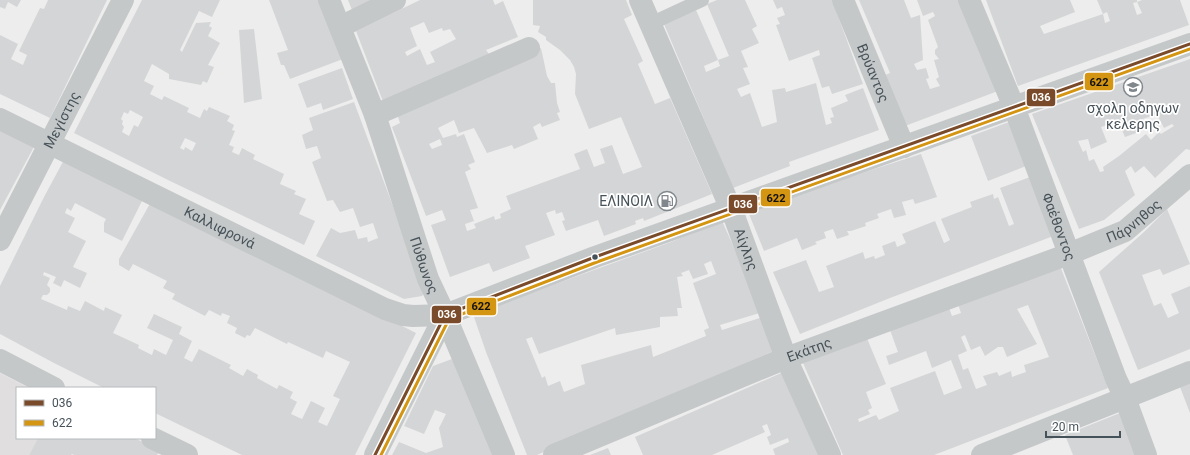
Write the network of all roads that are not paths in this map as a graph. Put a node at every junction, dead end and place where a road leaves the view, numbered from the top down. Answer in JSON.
{"nodes":[{"id":1,"x":123,"y":0,"type":"edge"},
{"id":2,"x":329,"y":0,"type":"edge"},
{"id":3,"x":395,"y":0,"type":"edge"},
{"id":4,"x":640,"y":0,"type":"edge"},
{"id":5,"x":702,"y":0,"type":"edge"},
{"id":6,"x":843,"y":0,"type":"edge"},
{"id":7,"x":968,"y":0,"type":"edge"},
{"id":8,"x":650,"y":24,"type":"junction"},
{"id":9,"x":340,"y":27,"type":"junction"},
{"id":10,"x":1190,"y":44,"type":"edge"},
{"id":11,"x":529,"y":48,"type":"dead end"},
{"id":12,"x":1014,"y":107,"type":"junction"},
{"id":13,"x":375,"y":115,"type":"junction"},
{"id":14,"x":0,"y":119,"type":"edge"},
{"id":15,"x":49,"y":143,"type":"junction"},
{"id":16,"x":904,"y":147,"type":"junction"},
{"id":17,"x":1190,"y":175,"type":"edge"},
{"id":18,"x":730,"y":209,"type":"junction"},
{"id":19,"x":0,"y":240,"type":"edge"},
{"id":20,"x":1069,"y":254,"type":"junction"},
{"id":21,"x":445,"y":315,"type":"junction"},
{"id":22,"x":786,"y":358,"type":"junction"},
{"id":23,"x":0,"y":360,"type":"edge"},
{"id":24,"x":1190,"y":372,"type":"edge"},
{"id":25,"x":52,"y":387,"type":"edge"},
{"id":26,"x":1125,"y":398,"type":"junction"},
{"id":27,"x":375,"y":455,"type":"edge"},
{"id":28,"x":504,"y":455,"type":"edge"},
{"id":29,"x":554,"y":455,"type":"edge"},
{"id":30,"x":830,"y":455,"type":"edge"},
{"id":31,"x":982,"y":455,"type":"edge"},
{"id":32,"x":1146,"y":455,"type":"edge"}],
"edges":[{"from":1,"to":15,"type":"street","name":"Μεγίστης"},
{"from":2,"to":9,"type":"street","name":"Πύθωνος"},
{"from":3,"to":9,"type":"street"},
{"from":4,"to":8,"type":"street","name":"Αίγλης"},
{"from":5,"to":8,"type":"lane"},
{"from":6,"to":16,"type":"street","name":"Βρύαντος"},
{"from":7,"to":12,"type":"street","name":"Φαέθοντος"},
{"from":8,"to":18,"type":"street","name":"Αίγλης"},
{"from":9,"to":13,"type":"street","name":"Πύθωνος"},
{"from":10,"to":12,"type":"street","name":"Καλλιφρονά"},
{"from":11,"to":13,"type":"street"},
{"from":12,"to":16,"type":"street","name":"Καλλιφρονά"},
{"from":12,"to":20,"type":"street","name":"Φαέθοντος"},
{"from":13,"to":21,"type":"street","name":"Πύθωνος"},
{"from":14,"to":15,"type":"street","name":"Καλλιφρονά"},
{"from":15,"to":19,"type":"street","name":"Μεγίστης"},
{"from":15,"to":21,"type":"street","name":"Καλλιφρονά"},
{"from":16,"to":18,"type":"street","name":"Καλλιφρονά"},
{"from":17,"to":20,"type":"street","name":"Πάρνηθος"},
{"from":18,"to":21,"type":"street","name":"Καλλιφρονά"},
{"from":18,"to":22,"type":"street","name":"Αίγλης"},
{"from":20,"to":22,"type":"street","name":"Εκάτης"},
{"from":20,"to":26,"type":"street","name":"Φαέθοντος"},
{"from":21,"to":27,"type":"street"},
{"from":21,"to":28,"type":"street","name":"Πύθωνος"},
{"from":22,"to":29,"type":"street","name":"Εκάτης"},
{"from":22,"to":30,"type":"street","name":"Αίγλης"},
{"from":23,"to":25,"type":"street"},
{"from":24,"to":26,"type":"street"},
{"from":26,"to":31,"type":"street"},
{"from":26,"to":32,"type":"street","name":"Φαέθοντος"}]}
